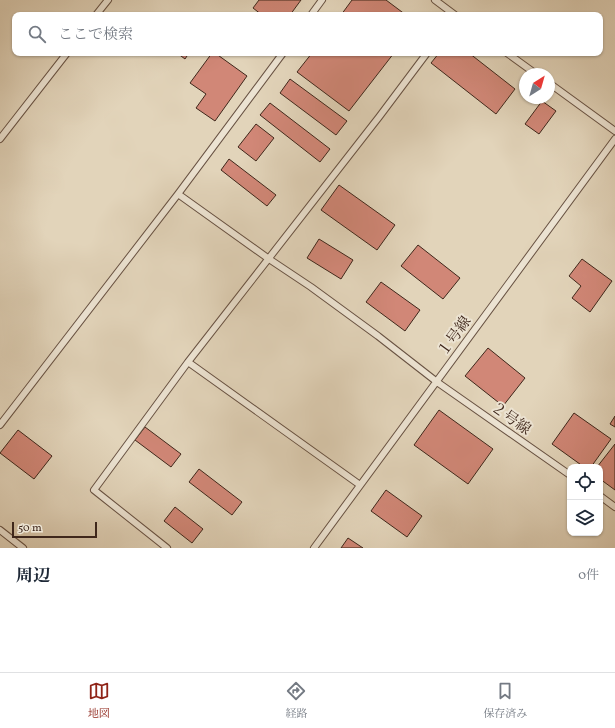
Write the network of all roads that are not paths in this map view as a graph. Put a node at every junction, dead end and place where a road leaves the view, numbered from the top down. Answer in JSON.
{"nodes":[{"id":1,"x":108,"y":0,"type":"edge"},
{"id":2,"x":322,"y":0,"type":"edge"},
{"id":3,"x":435,"y":0,"type":"edge"},
{"id":4,"x":98,"y":12,"type":"edge"},
{"id":5,"x":313,"y":12,"type":"edge"},
{"id":6,"x":451,"y":12,"type":"edge"},
{"id":7,"x":65,"y":56,"type":"edge"},
{"id":8,"x":280,"y":56,"type":"edge"},
{"id":9,"x":425,"y":56,"type":"edge"},
{"id":10,"x":511,"y":56,"type":"edge"},
{"id":11,"x":528,"y":68,"type":"edge"},
{"id":12,"x":555,"y":87,"type":"edge"},
{"id":13,"x":615,"y":131,"type":"edge"},
{"id":14,"x":0,"y":139,"type":"edge"},
{"id":15,"x":615,"y":140,"type":"edge"},
{"id":16,"x":178,"y":194,"type":"junction"},
{"id":17,"x":269,"y":259,"type":"junction"},
{"id":18,"x":188,"y":362,"type":"junction"},
{"id":19,"x":437,"y":382,"type":"junction"},
{"id":20,"x":0,"y":425,"type":"edge"},
{"id":21,"x":567,"y":473,"type":"edge"},
{"id":22,"x":360,"y":485,"type":"junction"},
{"id":23,"x":603,"y":498,"type":"edge"},
{"id":24,"x":615,"y":507,"type":"edge"},
{"id":25,"x":0,"y":530,"type":"edge"},
{"id":26,"x":24,"y":548,"type":"edge"},
{"id":27,"x":168,"y":548,"type":"edge"},
{"id":28,"x":314,"y":548,"type":"edge"}],
"edges":[{"from":1,"to":4,"type":"lane"},
{"from":2,"to":5,"type":"lane"},
{"from":3,"to":6,"type":"lane"},
{"from":7,"to":14,"type":"lane"},
{"from":8,"to":16,"type":"lane"},
{"from":9,"to":17,"type":"lane"},
{"from":10,"to":11,"type":"lane"},
{"from":12,"to":13,"type":"lane"},
{"from":15,"to":19,"type":"lane","name":"１号線"},
{"from":16,"to":17,"type":"lane","name":"２号線"},
{"from":16,"to":20,"type":"lane"},
{"from":17,"to":18,"type":"lane"},
{"from":17,"to":19,"type":"lane","name":"２号線"},
{"from":18,"to":22,"type":"lane"},
{"from":18,"to":27,"type":"lane"},
{"from":19,"to":21,"type":"lane","name":"２号線"},
{"from":19,"to":22,"type":"lane","name":"１号線"},
{"from":22,"to":28,"type":"lane","name":"１号線"},
{"from":23,"to":24,"type":"lane"},
{"from":25,"to":26,"type":"lane"}]}
